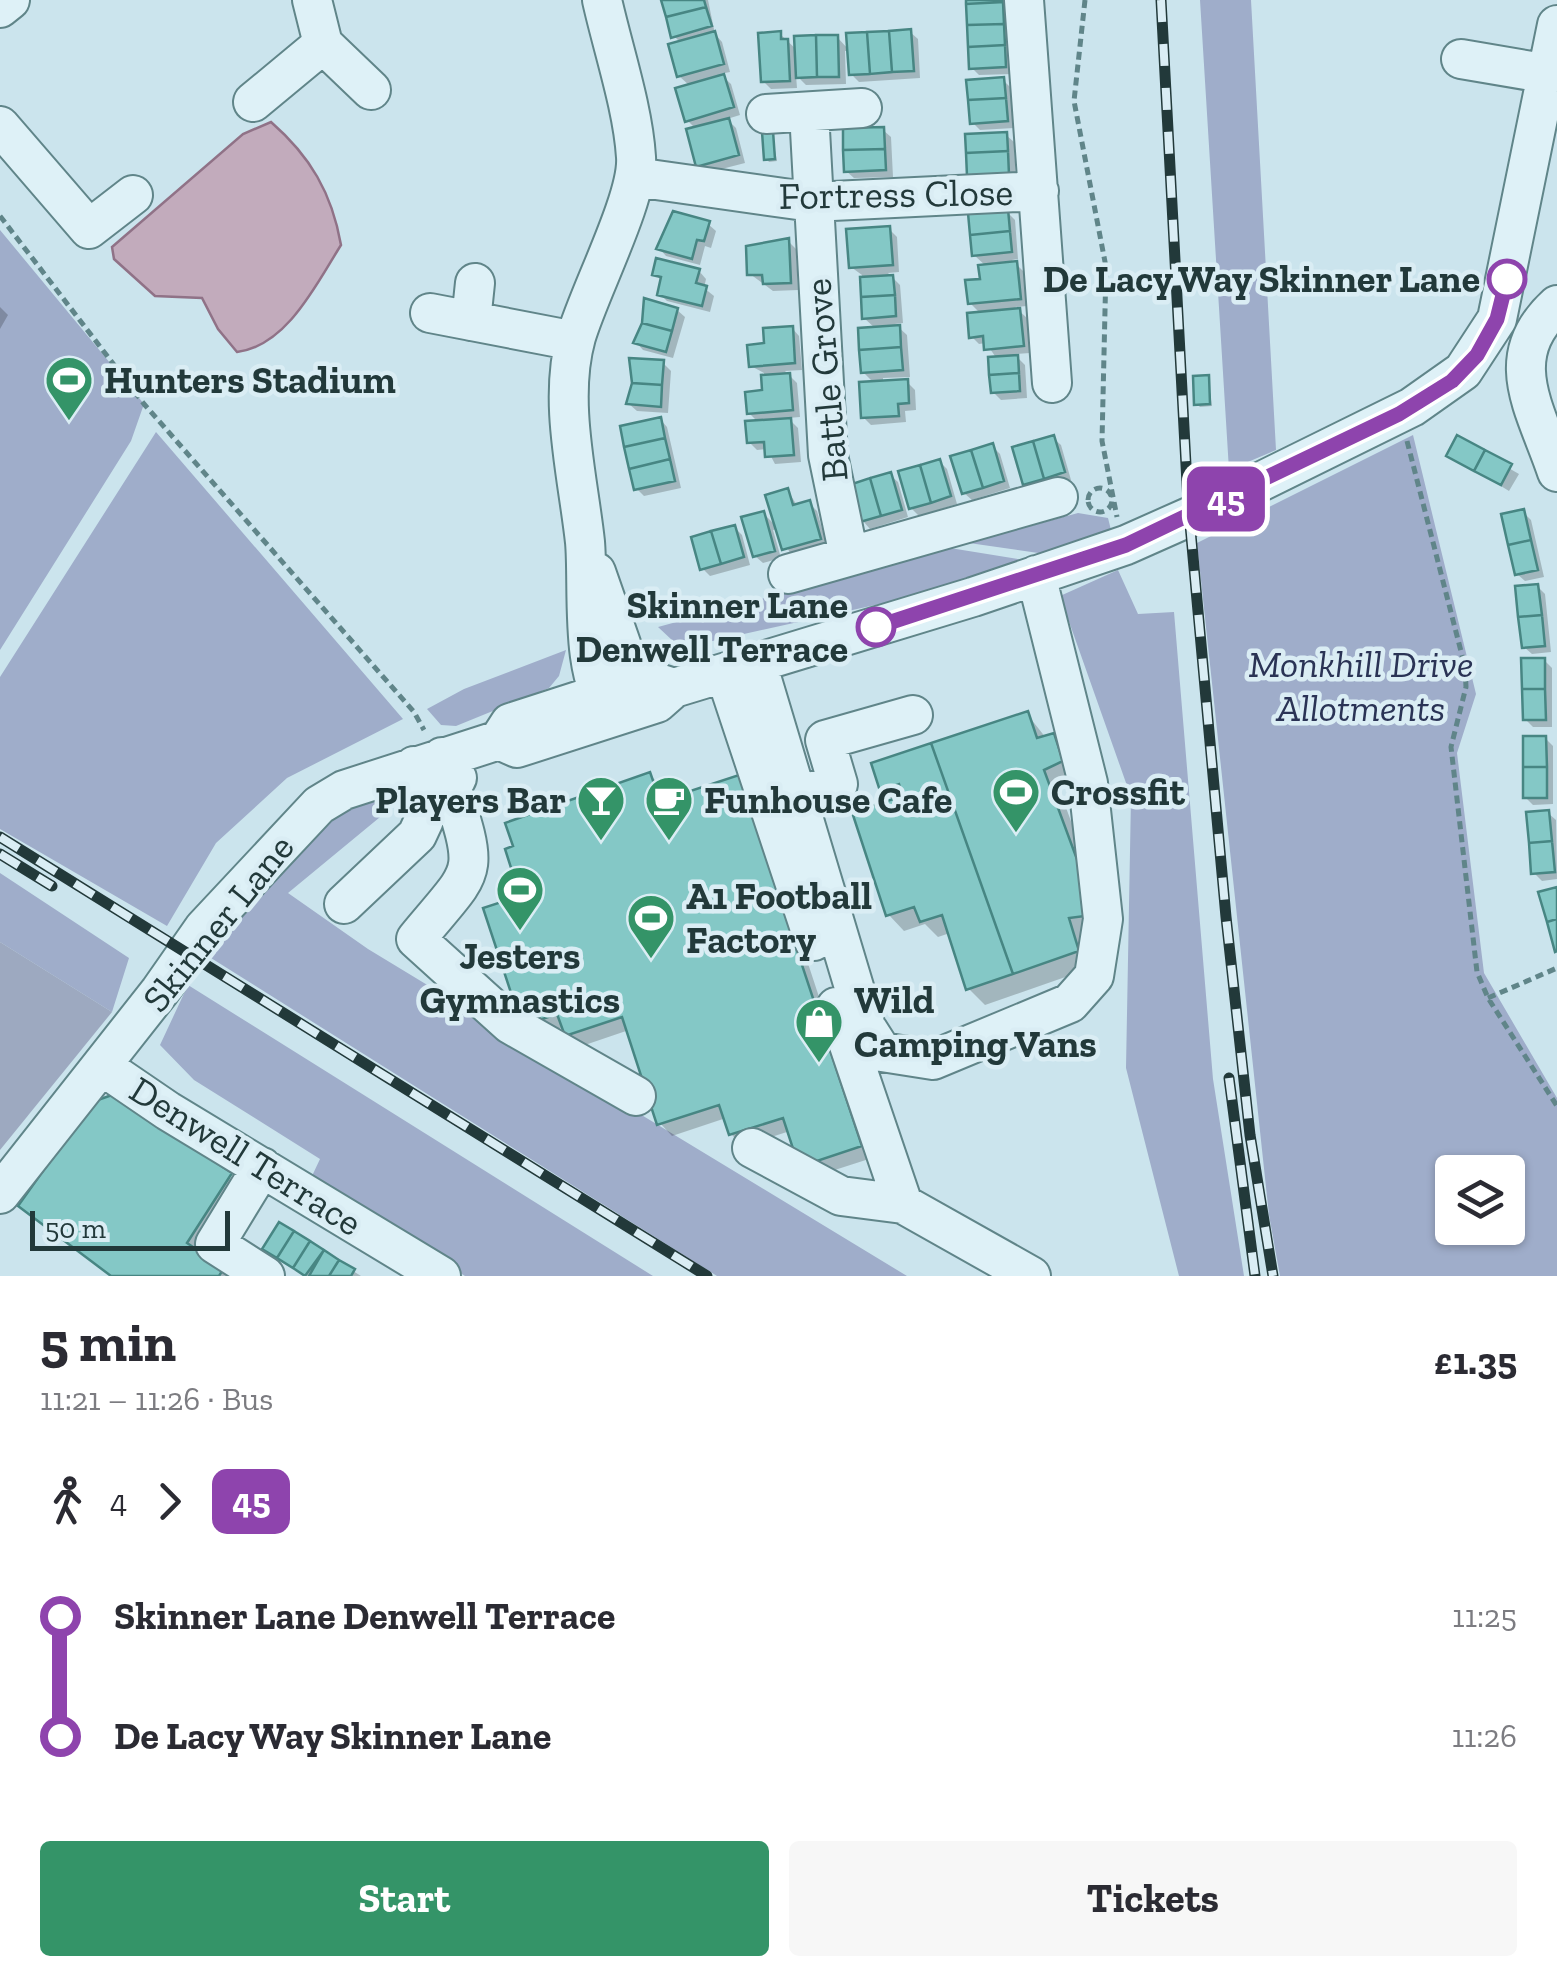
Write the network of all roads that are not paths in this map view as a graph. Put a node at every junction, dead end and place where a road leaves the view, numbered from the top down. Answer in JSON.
{"nodes":[{"id":1,"x":10,"y":0,"type":"edge"},
{"id":2,"x":312,"y":0,"type":"edge"},
{"id":3,"x":602,"y":0,"type":"edge"},
{"id":4,"x":0,"y":8,"type":"edge"},
{"id":5,"x":1025,"y":10,"type":"edge"},
{"id":6,"x":1557,"y":25,"type":"edge"},
{"id":7,"x":323,"y":44,"type":"junction"},
{"id":8,"x":1460,"y":59,"type":"dead end"},
{"id":9,"x":1549,"y":74,"type":"junction"},
{"id":10,"x":371,"y":90,"type":"dead end"},
{"id":11,"x":253,"y":102,"type":"dead end"},
{"id":12,"x":862,"y":108,"type":"dead end"},
{"id":13,"x":809,"y":112,"type":"junction"},
{"id":14,"x":766,"y":114,"type":"dead end"},
{"id":15,"x":0,"y":126,"type":"edge"},
{"id":16,"x":634,"y":178,"type":"junction"},
{"id":17,"x":1038,"y":191,"type":"junction"},
{"id":18,"x":133,"y":195,"type":"dead end"},
{"id":19,"x":812,"y":202,"type":"junction"},
{"id":20,"x":475,"y":283,"type":"dead end"},
{"id":21,"x":1557,"y":305,"type":"edge"},
{"id":22,"x":430,"y":313,"type":"dead end"},
{"id":23,"x":470,"y":321,"type":"junction"},
{"id":24,"x":575,"y":341,"type":"junction"},
{"id":25,"x":1052,"y":383,"type":"dead end"},
{"id":26,"x":1557,"y":472,"type":"edge"},
{"id":27,"x":1058,"y":497,"type":"dead end"},
{"id":28,"x":849,"y":556,"type":"junction"},
{"id":29,"x":788,"y":574,"type":"dead end"},
{"id":30,"x":1036,"y":575,"type":"junction"},
{"id":31,"x":741,"y":668,"type":"junction"},
{"id":32,"x":634,"y":698,"type":"junction"},
{"id":33,"x":912,"y":715,"type":"dead end"},
{"id":34,"x":429,"y":755,"type":"junction"},
{"id":35,"x":796,"y":796,"type":"junction"},
{"id":36,"x":344,"y":904,"type":"dead end"},
{"id":37,"x":102,"y":1066,"type":"junction"},
{"id":38,"x":636,"y":1096,"type":"dead end"},
{"id":39,"x":752,"y":1148,"type":"dead end"},
{"id":40,"x":262,"y":1168,"type":"junction"},
{"id":41,"x":0,"y":1194,"type":"edge"},
{"id":42,"x":904,"y":1204,"type":"junction"},
{"id":43,"x":266,"y":1276,"type":"edge"},
{"id":44,"x":440,"y":1276,"type":"edge"},
{"id":45,"x":1031,"y":1276,"type":"edge"}],
"edges":[{"from":1,"to":4,"type":"street"},
{"from":2,"to":7,"type":"street"},
{"from":3,"to":16,"type":"street"},
{"from":5,"to":17,"type":"street","name":"Fortress Close"},
{"from":6,"to":9,"type":"street"},
{"from":7,"to":10,"type":"street"},
{"from":7,"to":11,"type":"street"},
{"from":8,"to":9,"type":"street"},
{"from":9,"to":30,"type":"street","name":"Skinner Lane"},
{"from":12,"to":13,"type":"street"},
{"from":13,"to":14,"type":"street"},
{"from":13,"to":19,"type":"street","name":"Battle Grove"},
{"from":15,"to":18,"type":"street"},
{"from":16,"to":19,"type":"street","name":"Fortress Close"},
{"from":16,"to":24,"type":"street"},
{"from":17,"to":19,"type":"street","name":"Fortress Close"},
{"from":17,"to":25,"type":"street","name":"Fortress Close"},
{"from":19,"to":28,"type":"street","name":"Battle Grove"},
{"from":20,"to":23,"type":"street"},
{"from":21,"to":26,"type":"street"},
{"from":22,"to":23,"type":"street"},
{"from":23,"to":24,"type":"street"},
{"from":24,"to":32,"type":"street"},
{"from":27,"to":28,"type":"street"},
{"from":28,"to":29,"type":"street"},
{"from":30,"to":31,"type":"street","name":"Skinner Lane"},
{"from":30,"to":35,"type":"street"},
{"from":31,"to":32,"type":"street","name":"Skinner Lane"},
{"from":31,"to":35,"type":"street"},
{"from":31,"to":42,"type":"street"},
{"from":32,"to":34,"type":"street","name":"Skinner Lane"},
{"from":33,"to":35,"type":"street"},
{"from":34,"to":36,"type":"street"},
{"from":34,"to":37,"type":"street","name":"Skinner Lane"},
{"from":34,"to":38,"type":"street"},
{"from":37,"to":40,"type":"street","name":"Denwell Terrace"},
{"from":37,"to":41,"type":"street","name":"Skinner Lane"},
{"from":39,"to":42,"type":"street"},
{"from":40,"to":43,"type":"street"},
{"from":40,"to":44,"type":"street","name":"Denwell Terrace"},
{"from":42,"to":45,"type":"street"}]}
